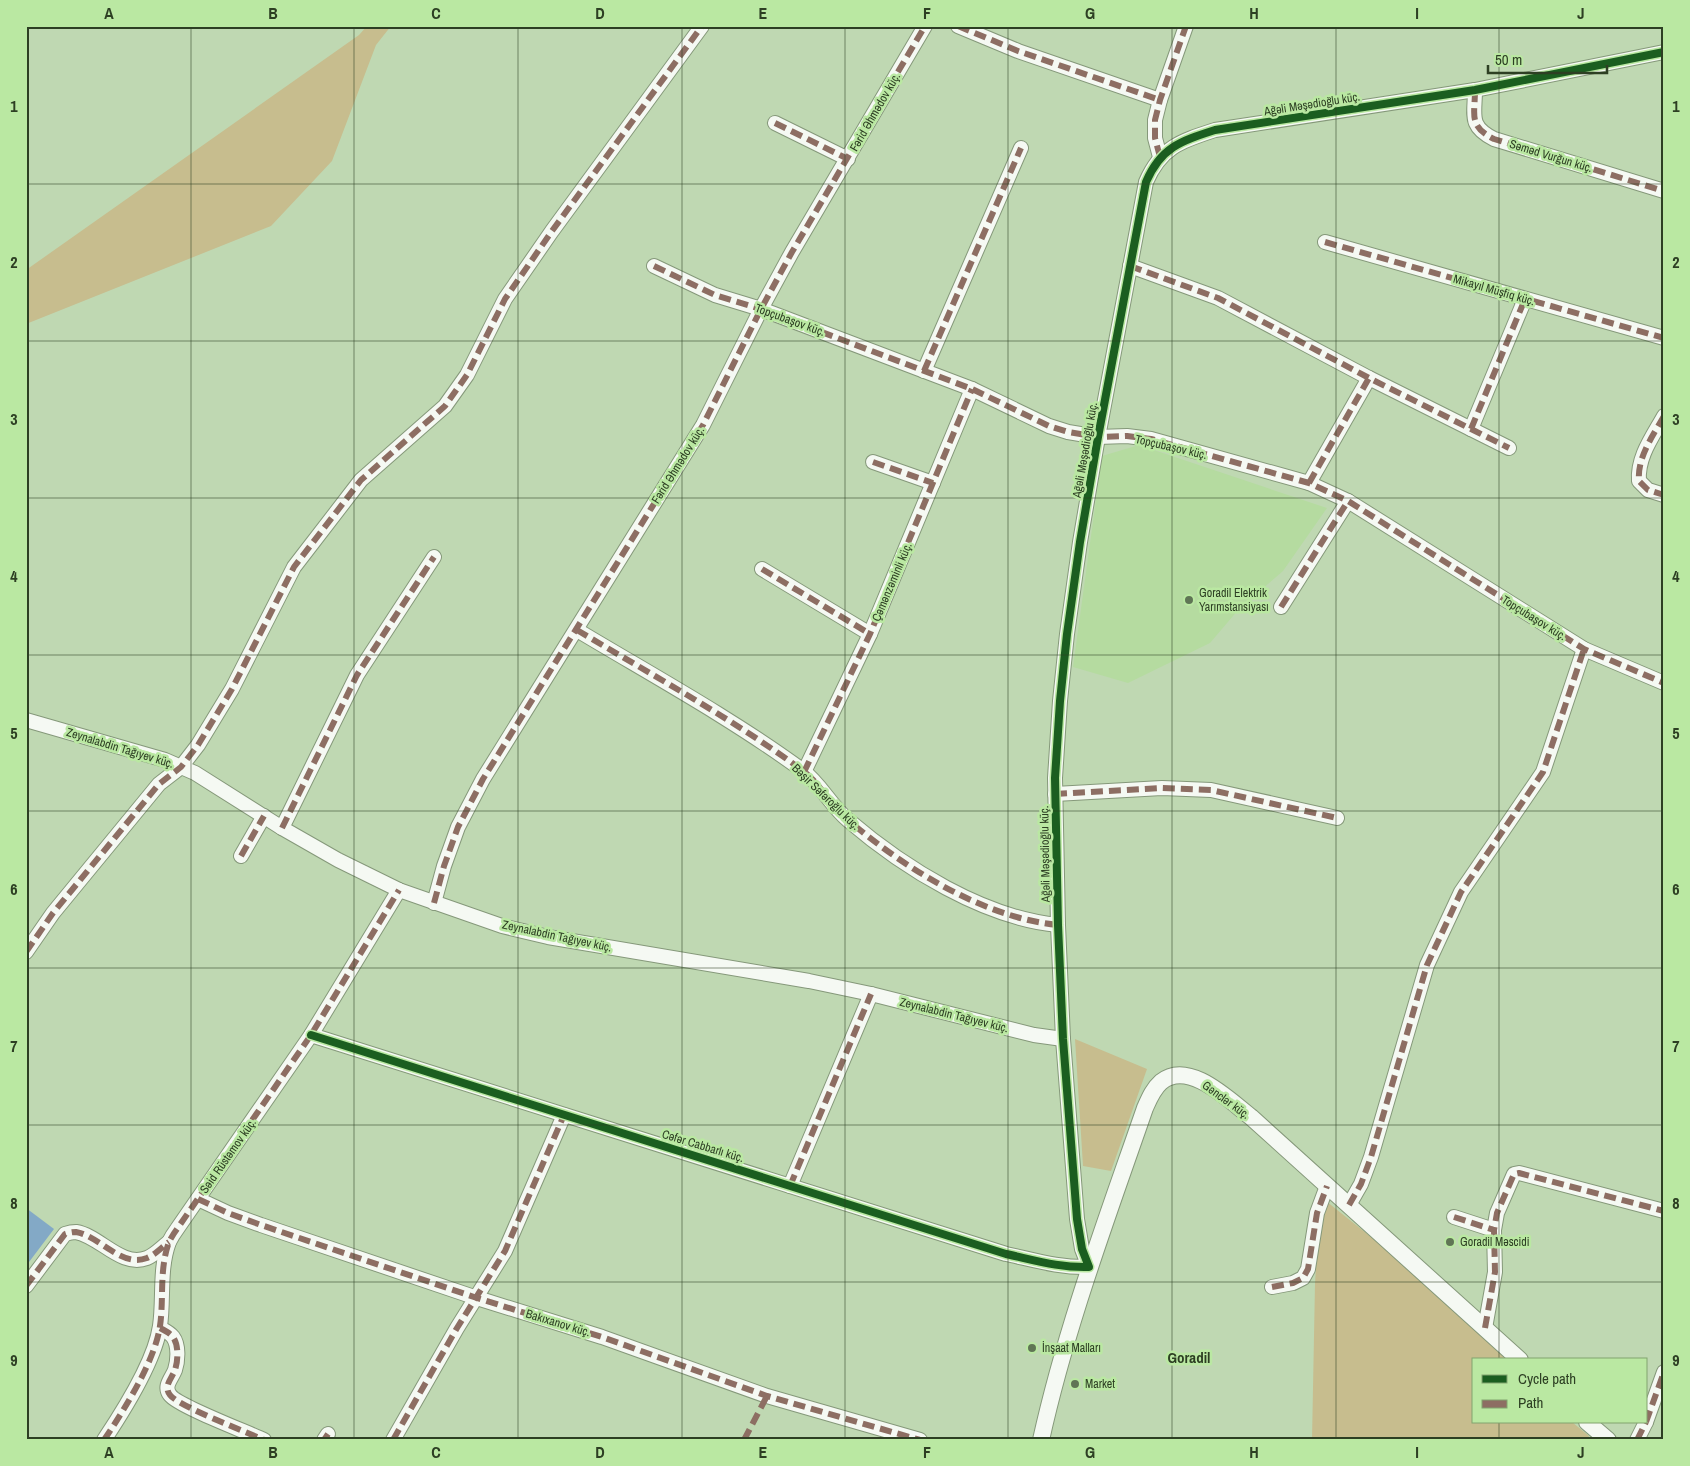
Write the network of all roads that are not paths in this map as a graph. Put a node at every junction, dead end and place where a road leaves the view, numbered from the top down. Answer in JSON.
{"nodes":[{"id":1,"x":702,"y":26,"type":"edge"},
{"id":2,"x":925,"y":26,"type":"edge"},
{"id":3,"x":958,"y":26,"type":"edge"},
{"id":4,"x":1186,"y":26,"type":"edge"},
{"id":5,"x":1664,"y":52,"type":"edge"},
{"id":6,"x":1475,"y":90,"type":"junction"},
{"id":7,"x":1160,"y":100,"type":"junction"},
{"id":8,"x":774,"y":123,"type":"dead end"},
{"id":9,"x":1021,"y":148,"type":"dead end"},
{"id":10,"x":1160,"y":157,"type":"junction"},
{"id":11,"x":848,"y":159,"type":"junction"},
{"id":12,"x":1664,"y":191,"type":"edge"},
{"id":13,"x":1325,"y":242,"type":"dead end"},
{"id":14,"x":654,"y":266,"type":"dead end"},
{"id":15,"x":1130,"y":266,"type":"junction"},
{"id":16,"x":1525,"y":299,"type":"junction"},
{"id":17,"x":761,"y":309,"type":"junction"},
{"id":18,"x":1664,"y":338,"type":"edge"},
{"id":19,"x":924,"y":371,"type":"junction"},
{"id":20,"x":1369,"y":378,"type":"junction"},
{"id":21,"x":972,"y":389,"type":"junction"},
{"id":22,"x":1664,"y":416,"type":"edge"},
{"id":23,"x":1471,"y":430,"type":"junction"},
{"id":24,"x":1098,"y":437,"type":"junction"},
{"id":25,"x":1509,"y":448,"type":"dead end"},
{"id":26,"x":873,"y":462,"type":"dead end"},
{"id":27,"x":933,"y":483,"type":"junction"},
{"id":28,"x":1309,"y":483,"type":"junction"},
{"id":29,"x":1664,"y":495,"type":"edge"},
{"id":30,"x":1348,"y":502,"type":"junction"},
{"id":31,"x":434,"y":557,"type":"dead end"},
{"id":32,"x":762,"y":569,"type":"dead end"},
{"id":33,"x":1280,"y":607,"type":"dead end"},
{"id":34,"x":577,"y":630,"type":"junction"},
{"id":35,"x":870,"y":634,"type":"junction"},
{"id":36,"x":1584,"y":649,"type":"junction"},
{"id":37,"x":1664,"y":683,"type":"edge"},
{"id":38,"x":26,"y":720,"type":"edge"},
{"id":39,"x":181,"y":767,"type":"junction"},
{"id":40,"x":804,"y":772,"type":"junction"},
{"id":41,"x":1055,"y":794,"type":"junction"},
{"id":42,"x":264,"y":816,"type":"junction"},
{"id":43,"x":1337,"y":818,"type":"dead end"},
{"id":44,"x":282,"y":828,"type":"junction"},
{"id":45,"x":241,"y":856,"type":"dead end"},
{"id":46,"x":399,"y":890,"type":"junction"},
{"id":47,"x":434,"y":903,"type":"junction"},
{"id":48,"x":1058,"y":925,"type":"junction"},
{"id":49,"x":26,"y":952,"type":"edge"},
{"id":50,"x":871,"y":994,"type":"junction"},
{"id":51,"x":312,"y":1035,"type":"junction"},
{"id":52,"x":1063,"y":1039,"type":"junction"},
{"id":53,"x":564,"y":1115,"type":"junction"},
{"id":54,"x":790,"y":1186,"type":"junction"},
{"id":55,"x":1327,"y":1186,"type":"junction"},
{"id":56,"x":198,"y":1199,"type":"junction"},
{"id":57,"x":1349,"y":1205,"type":"junction"},
{"id":58,"x":1664,"y":1211,"type":"edge"},
{"id":59,"x":1454,"y":1218,"type":"dead end"},
{"id":60,"x":1494,"y":1230,"type":"junction"},
{"id":61,"x":169,"y":1242,"type":"junction"},
{"id":62,"x":1089,"y":1267,"type":"junction"},
{"id":63,"x":26,"y":1286,"type":"edge"},
{"id":64,"x":1272,"y":1287,"type":"dead end"},
{"id":65,"x":476,"y":1298,"type":"junction"},
{"id":66,"x":160,"y":1328,"type":"junction"},
{"id":67,"x":1485,"y":1328,"type":"junction"},
{"id":68,"x":1518,"y":1358,"type":"edge"},
{"id":69,"x":1664,"y":1372,"type":"edge"},
{"id":70,"x":1648,"y":1416,"type":"edge"},
{"id":71,"x":1589,"y":1424,"type":"edge"},
{"id":72,"x":1645,"y":1424,"type":"edge"},
{"id":73,"x":104,"y":1440,"type":"edge"},
{"id":74,"x":264,"y":1440,"type":"edge"},
{"id":75,"x":393,"y":1440,"type":"edge"},
{"id":76,"x":920,"y":1440,"type":"edge"},
{"id":77,"x":1041,"y":1440,"type":"edge"},
{"id":78,"x":1608,"y":1440,"type":"edge"},
{"id":79,"x":1637,"y":1440,"type":"edge"}],
"edges":[{"from":1,"to":39,"type":"street"},
{"from":2,"to":11,"type":"street","name":"Fərid Əhmədov küç."},
{"from":3,"to":7,"type":"street"},
{"from":4,"to":7,"type":"street"},
{"from":5,"to":6,"type":"street","name":"Ağəli Məşədioğlu küç."},
{"from":6,"to":10,"type":"street","name":"Ağəli Məşədioğlu küç."},
{"from":6,"to":12,"type":"street","name":"Səməd Vurğun küç."},
{"from":7,"to":10,"type":"street"},
{"from":8,"to":11,"type":"street"},
{"from":9,"to":19,"type":"street"},
{"from":10,"to":15,"type":"street","name":"Ağəli Məşədioğlu küç."},
{"from":11,"to":17,"type":"street","name":"Fərid Əhmədov küç."},
{"from":13,"to":16,"type":"street","name":"Mikayıl Müşfiq küç."},
{"from":14,"to":17,"type":"street","name":"Topçubaşov küç."},
{"from":15,"to":20,"type":"street"},
{"from":15,"to":24,"type":"street","name":"Ağəli Məşədioğlu küç."},
{"from":16,"to":18,"type":"street","name":"Mikayıl Müşfiq küç."},
{"from":16,"to":23,"type":"street"},
{"from":17,"to":19,"type":"street","name":"Topçubaşov küç."},
{"from":17,"to":34,"type":"street","name":"Fərid Əhmədov küç."},
{"from":19,"to":21,"type":"street","name":"Topçubaşov küç."},
{"from":20,"to":23,"type":"street"},
{"from":20,"to":28,"type":"street"},
{"from":21,"to":24,"type":"street","name":"Topçubaşov küç."},
{"from":21,"to":27,"type":"street","name":"Çəmənzəminli küç."},
{"from":22,"to":29,"type":"street"},
{"from":23,"to":25,"type":"street"},
{"from":24,"to":28,"type":"street","name":"Topçubaşov küç."},
{"from":24,"to":41,"type":"street","name":"Ağəli Məşədioğlu küç."},
{"from":26,"to":27,"type":"street"},
{"from":27,"to":35,"type":"street","name":"Çəmənzəminli küç."},
{"from":28,"to":30,"type":"street","name":"Topçubaşov küç."},
{"from":30,"to":33,"type":"street"},
{"from":30,"to":36,"type":"street","name":"Topçubaşov küç."},
{"from":31,"to":44,"type":"street"},
{"from":32,"to":35,"type":"street"},
{"from":34,"to":40,"type":"street","name":"Bəşir Səfəroğlu küç."},
{"from":34,"to":47,"type":"street","name":"Fərid Əhmədov küç."},
{"from":35,"to":40,"type":"street","name":"Çəmənzəminli küç."},
{"from":36,"to":37,"type":"street","name":"Topçubaşov küç."},
{"from":36,"to":57,"type":"street"},
{"from":38,"to":39,"type":"street","name":"Zeynalabdin Tağıyev küç."},
{"from":39,"to":42,"type":"street","name":"Zeynalabdin Tağıyev küç."},
{"from":39,"to":49,"type":"street"},
{"from":40,"to":48,"type":"street","name":"Bəşir Səfəroğlu küç."},
{"from":41,"to":43,"type":"street"},
{"from":41,"to":48,"type":"street","name":"Ağəli Məşədioğlu küç."},
{"from":42,"to":44,"type":"street","name":"Zeynalabdin Tağıyev küç."},
{"from":42,"to":45,"type":"street"},
{"from":44,"to":46,"type":"street","name":"Zeynalabdin Tağıyev küç."},
{"from":46,"to":47,"type":"street","name":"Zeynalabdin Tağıyev küç."},
{"from":46,"to":51,"type":"street","name":"Səid Rüstəmov küç."},
{"from":47,"to":50,"type":"street","name":"Zeynalabdin Tağıyev küç."},
{"from":48,"to":52,"type":"street","name":"Ağəli Məşədioğlu küç."},
{"from":50,"to":52,"type":"street","name":"Zeynalabdin Tağıyev küç."},
{"from":50,"to":54,"type":"street"},
{"from":51,"to":53,"type":"street","name":"Cəfər Cabbarlı küç."},
{"from":51,"to":56,"type":"street","name":"Səid Rüstəmov küç."},
{"from":52,"to":62,"type":"street","name":"Ağəli Məşədioğlu küç."},
{"from":53,"to":54,"type":"street","name":"Cəfər Cabbarlı küç."},
{"from":53,"to":65,"type":"street"},
{"from":54,"to":62,"type":"street","name":"Cəfər Cabbarlı küç."},
{"from":55,"to":57,"type":"street","name":"Gənclər küç."},
{"from":55,"to":62,"type":"street","name":"Gənclər küç."},
{"from":55,"to":64,"type":"street"},
{"from":56,"to":61,"type":"street","name":"Səid Rüstəmov küç."},
{"from":56,"to":65,"type":"street","name":"Bakıxanov küç."},
{"from":57,"to":67,"type":"street","name":"Gənclər küç."},
{"from":58,"to":60,"type":"street"},
{"from":59,"to":60,"type":"street"},
{"from":60,"to":67,"type":"street"},
{"from":61,"to":63,"type":"street"},
{"from":61,"to":66,"type":"street","name":"Səid Rüstəmov küç."},
{"from":62,"to":77,"type":"street","name":"Gənclər küç."},
{"from":65,"to":75,"type":"street"},
{"from":65,"to":76,"type":"street","name":"Bakıxanov küç."},
{"from":66,"to":73,"type":"street","name":"Səid Rüstəmov küç."},
{"from":66,"to":74,"type":"street"},
{"from":67,"to":68,"type":"street","name":"Gənclər küç."},
{"from":69,"to":70,"type":"street"},
{"from":71,"to":78,"type":"street"},
{"from":72,"to":79,"type":"street"}]}
